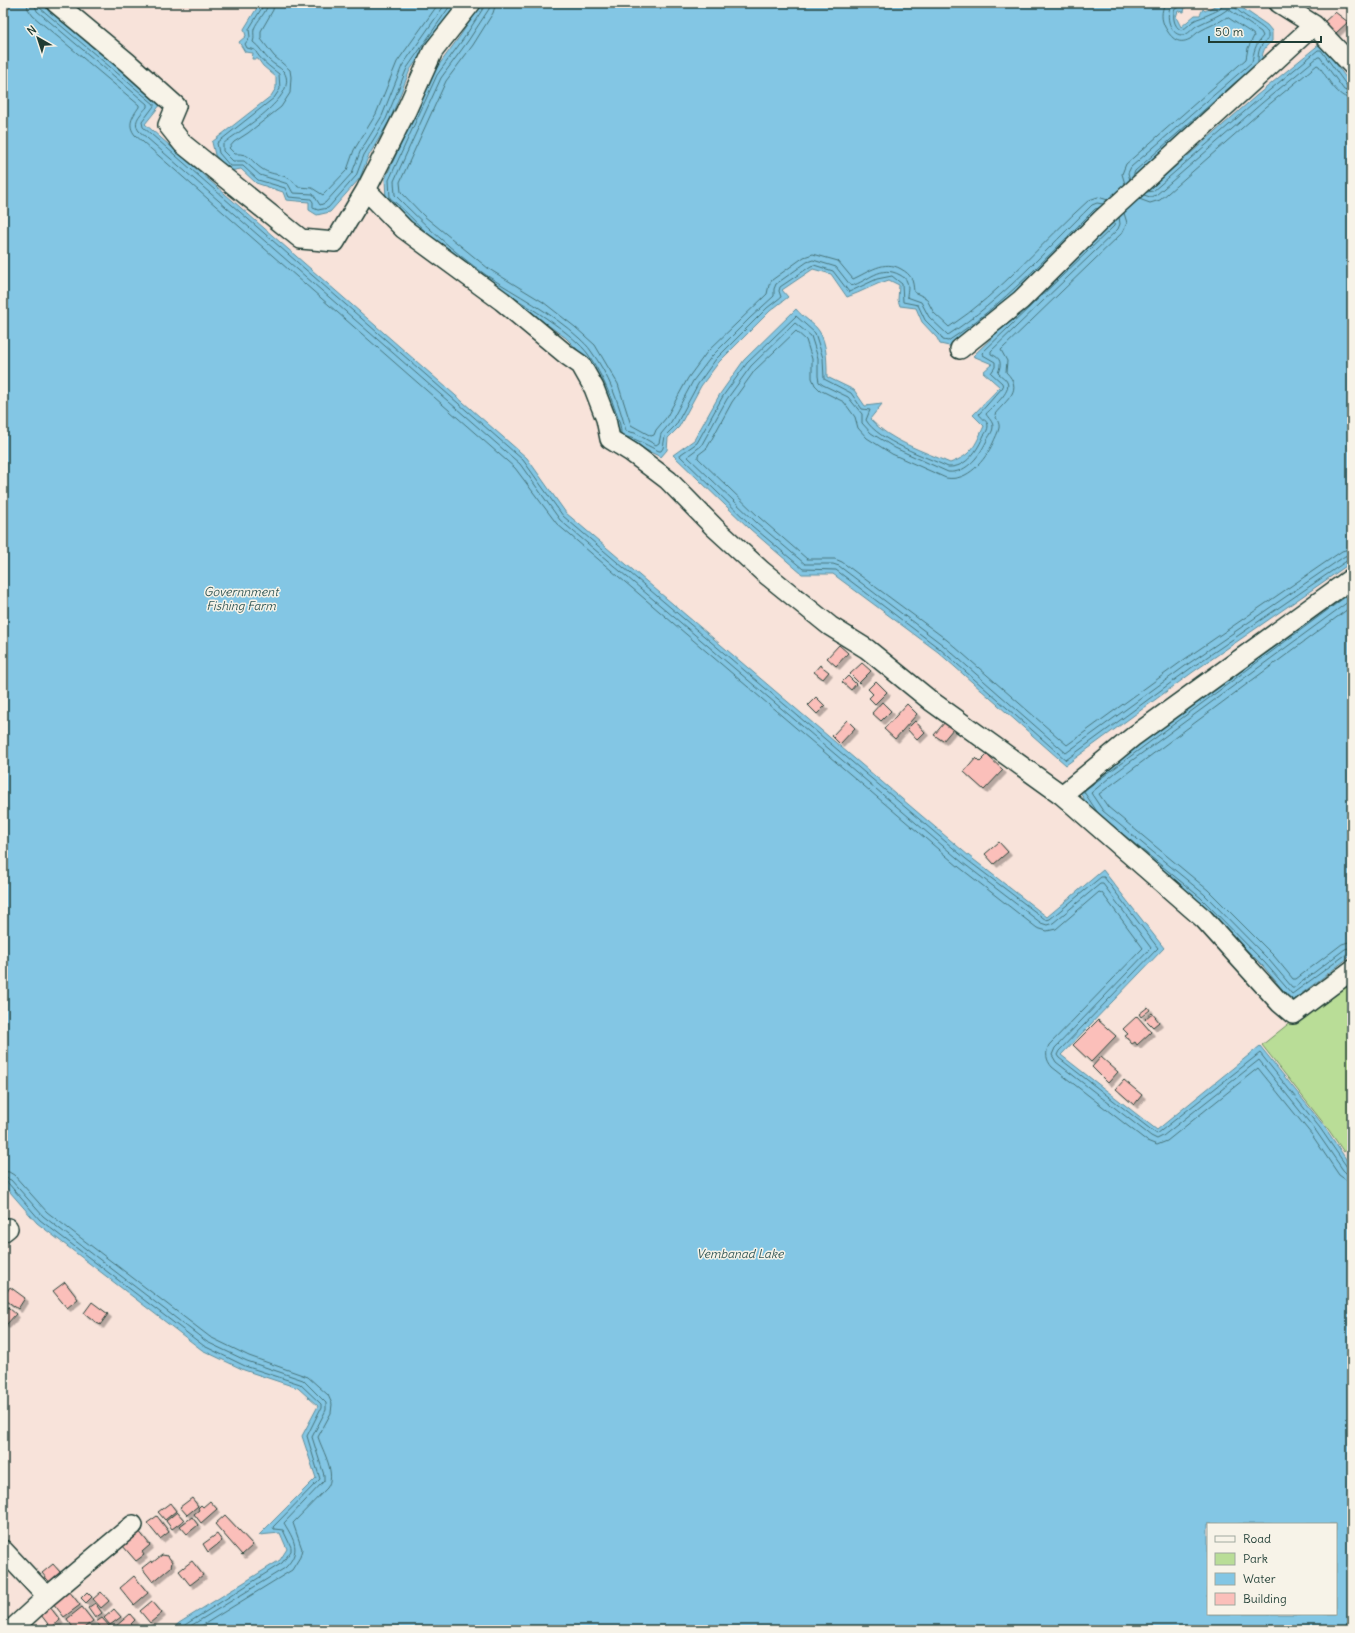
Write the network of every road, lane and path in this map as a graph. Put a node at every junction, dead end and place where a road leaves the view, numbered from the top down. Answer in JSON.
{"nodes":[{"id":1,"x":56,"y":3,"type":"edge"},
{"id":2,"x":470,"y":3,"type":"edge"},
{"id":3,"x":1279,"y":3,"type":"edge"},
{"id":4,"x":1314,"y":25,"type":"junction"},
{"id":5,"x":1352,"y":65,"type":"edge"},
{"id":6,"x":366,"y":190,"type":"junction"},
{"id":7,"x":960,"y":349,"type":"dead end"},
{"id":8,"x":1352,"y":578,"type":"edge"},
{"id":9,"x":1062,"y":795,"type":"junction"},
{"id":10,"x":1352,"y":970,"type":"edge"},
{"id":11,"x":133,"y":1525,"type":"dead end"},
{"id":12,"x":3,"y":1550,"type":"edge"},
{"id":13,"x":47,"y":1597,"type":"junction"},
{"id":14,"x":11,"y":1630,"type":"edge"}],
"edges":[{"from":1,"to":6,"type":"street"},
{"from":2,"to":6,"type":"street"},
{"from":3,"to":4,"type":"street"},
{"from":4,"to":5,"type":"street"},
{"from":4,"to":7,"type":"street"},
{"from":6,"to":9,"type":"street"},
{"from":8,"to":9,"type":"street"},
{"from":9,"to":10,"type":"street"},
{"from":11,"to":13,"type":"street"},
{"from":12,"to":13,"type":"street"},
{"from":13,"to":14,"type":"street"}]}
